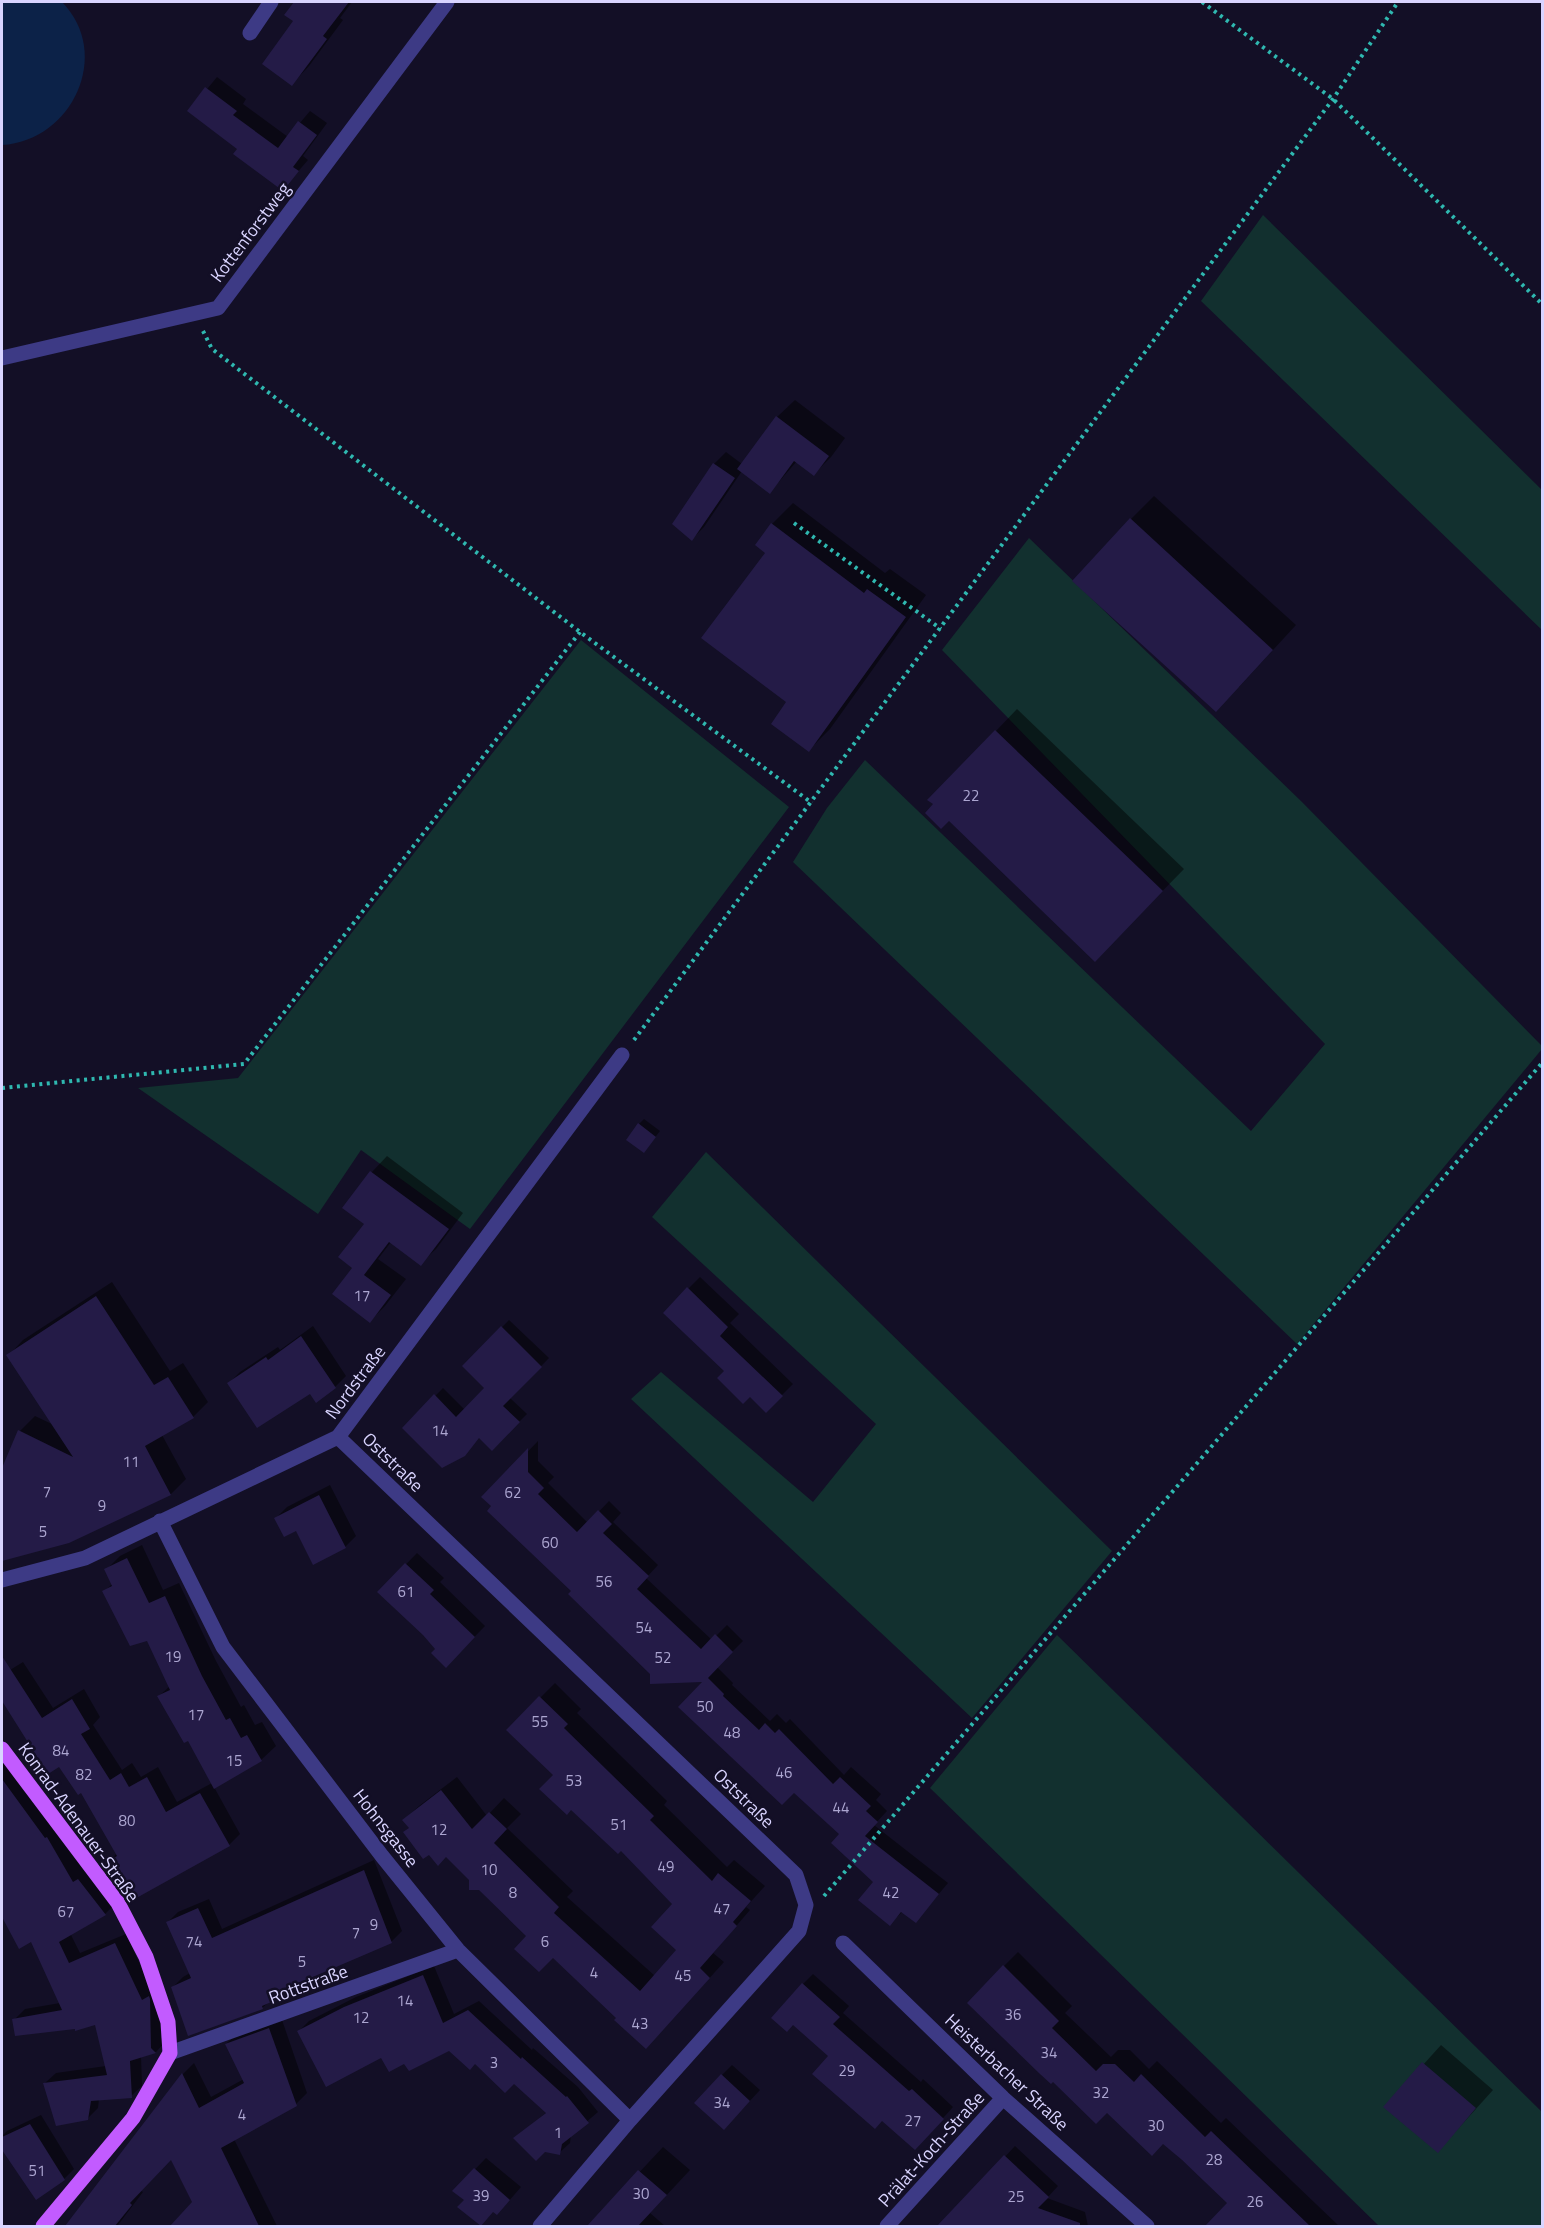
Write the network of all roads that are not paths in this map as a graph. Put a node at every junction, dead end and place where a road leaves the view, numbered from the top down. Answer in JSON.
{"nodes":[{"id":1,"x":271,"y":2,"type":"edge"},
{"id":2,"x":447,"y":2,"type":"edge"},
{"id":3,"x":250,"y":33,"type":"dead end"},
{"id":4,"x":2,"y":358,"type":"edge"},
{"id":5,"x":622,"y":1055,"type":"road end"},
{"id":6,"x":338,"y":1437,"type":"junction"},
{"id":7,"x":160,"y":1521,"type":"junction"},
{"id":8,"x":2,"y":1580,"type":"edge"},
{"id":9,"x":2,"y":1749,"type":"edge"},
{"id":10,"x":843,"y":1942,"type":"dead end"},
{"id":11,"x":458,"y":1950,"type":"junction"},
{"id":12,"x":170,"y":2053,"type":"junction"},
{"id":13,"x":1004,"y":2098,"type":"junction"},
{"id":14,"x":630,"y":2120,"type":"junction"},
{"id":15,"x":43,"y":2226,"type":"edge"},
{"id":16,"x":540,"y":2226,"type":"edge"},
{"id":17,"x":887,"y":2226,"type":"edge"},
{"id":18,"x":1146,"y":2226,"type":"edge"}],
"edges":[{"from":1,"to":3,"type":"street"},
{"from":2,"to":4,"type":"street","name":"Kottenforstweg"},
{"from":5,"to":6,"type":"street","name":"Nordstraße"},
{"from":6,"to":7,"type":"street","name":"Nordstraße"},
{"from":6,"to":14,"type":"street","name":"Oststraße"},
{"from":7,"to":8,"type":"street","name":"Nordstraße"},
{"from":7,"to":11,"type":"street","name":"Hohnsgasse"},
{"from":9,"to":12,"type":"main road","name":"Konrad-Adenauer-Straße"},
{"from":10,"to":13,"type":"street","name":"Heisterbacher Straße"},
{"from":11,"to":12,"type":"street","name":"Rottstraße"},
{"from":11,"to":14,"type":"street","name":"Hohnsgasse"},
{"from":12,"to":15,"type":"main road"},
{"from":13,"to":17,"type":"street","name":"Prälat-Koch-Straße"},
{"from":13,"to":18,"type":"street","name":"Heisterbacher Straße"},
{"from":14,"to":16,"type":"street"}]}
